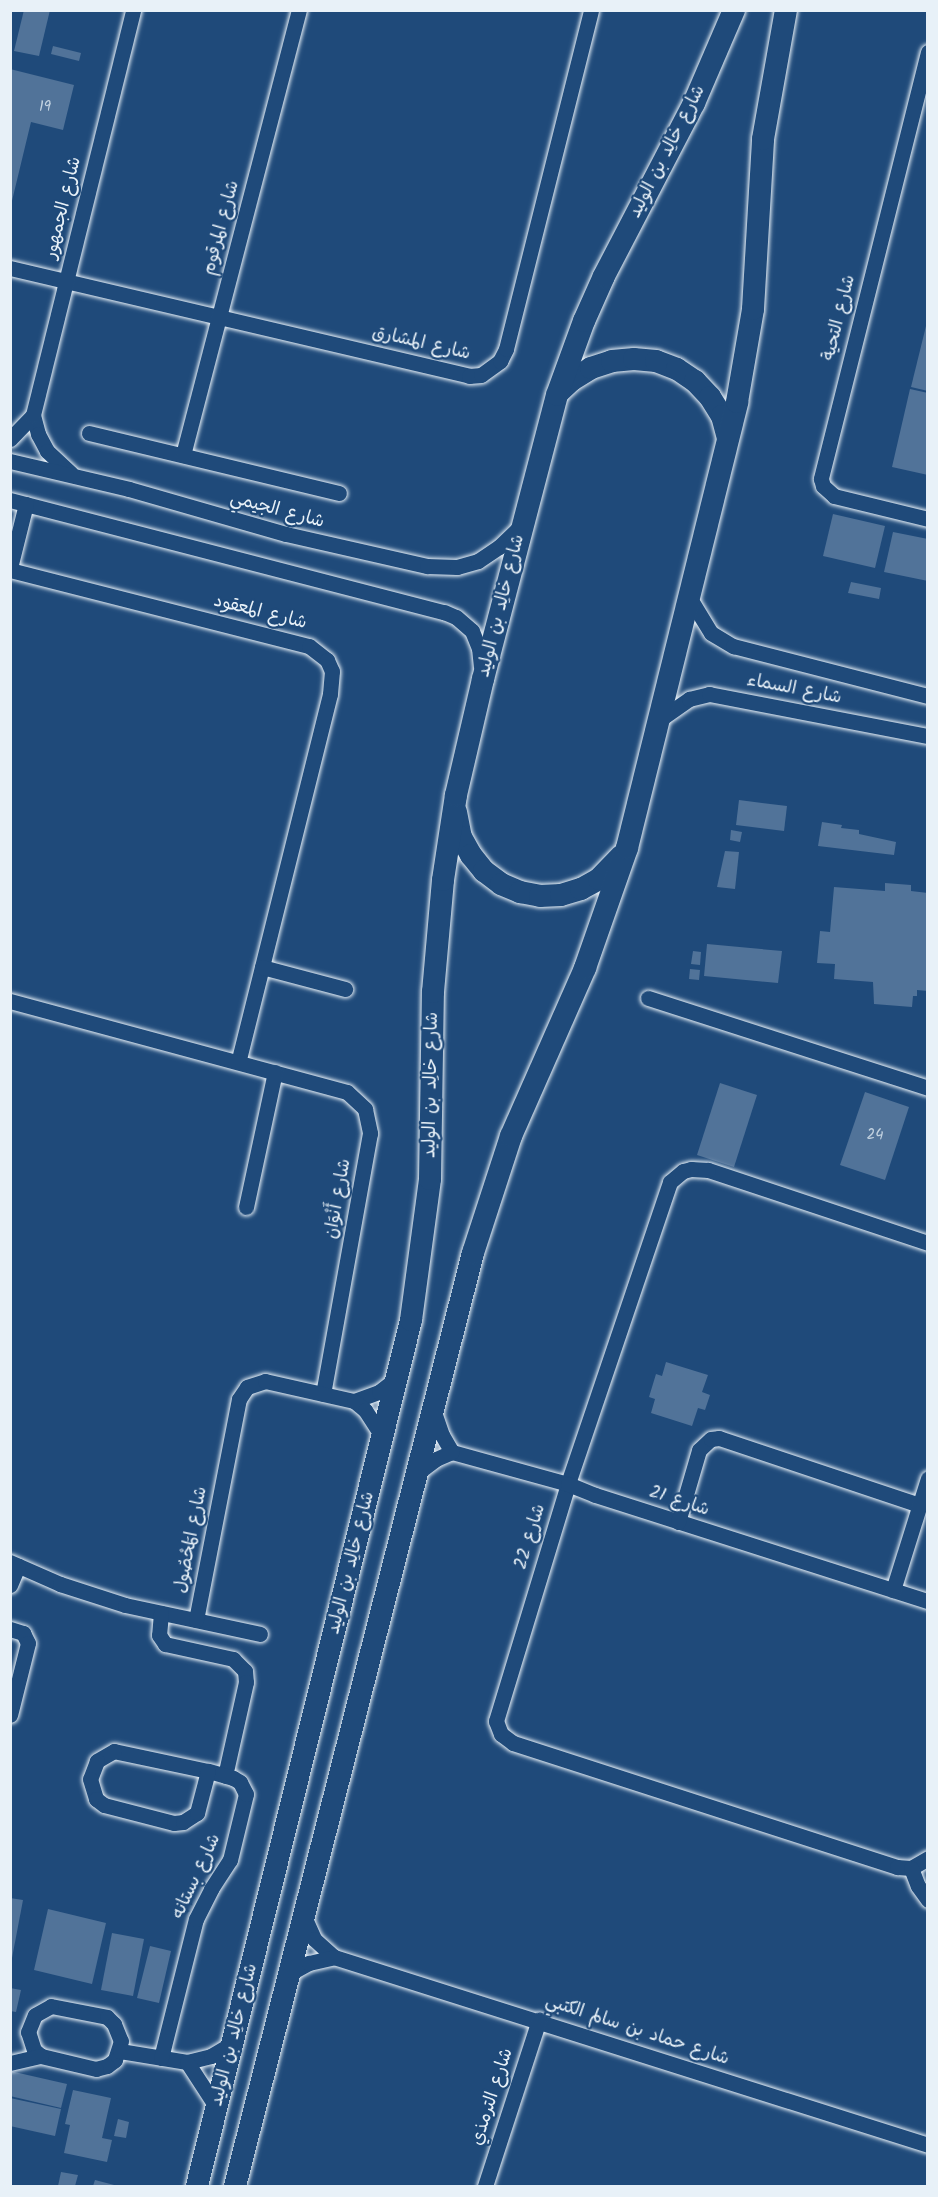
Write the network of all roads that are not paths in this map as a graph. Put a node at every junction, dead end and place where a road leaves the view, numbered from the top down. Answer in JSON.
{"nodes":[{"id":1,"x":133,"y":10,"type":"edge"},
{"id":2,"x":299,"y":10,"type":"edge"},
{"id":3,"x":591,"y":10,"type":"edge"},
{"id":4,"x":734,"y":10,"type":"edge"},
{"id":5,"x":786,"y":10,"type":"edge"},
{"id":6,"x":927,"y":52,"type":"edge"},
{"id":7,"x":10,"y":268,"type":"edge"},
{"id":8,"x":66,"y":281,"type":"junction"},
{"id":9,"x":218,"y":317,"type":"junction"},
{"id":10,"x":557,"y":395,"type":"junction"},
{"id":11,"x":33,"y":415,"type":"junction"},
{"id":12,"x":89,"y":433,"type":"dead end"},
{"id":13,"x":728,"y":438,"type":"junction"},
{"id":14,"x":10,"y":439,"type":"edge"},
{"id":15,"x":183,"y":455,"type":"junction"},
{"id":16,"x":10,"y":461,"type":"edge"},
{"id":17,"x":76,"y":476,"type":"junction"},
{"id":18,"x":339,"y":493,"type":"dead end"},
{"id":19,"x":18,"y":502,"type":"edge"},
{"id":20,"x":927,"y":519,"type":"edge"},
{"id":21,"x":523,"y":524,"type":"junction"},
{"id":22,"x":10,"y":569,"type":"edge"},
{"id":23,"x":689,"y":597,"type":"junction"},
{"id":24,"x":483,"y":679,"type":"junction"},
{"id":25,"x":927,"y":696,"type":"edge"},
{"id":26,"x":659,"y":720,"type":"junction"},
{"id":27,"x":927,"y":736,"type":"edge"},
{"id":28,"x":456,"y":795,"type":"junction"},
{"id":29,"x":627,"y":848,"type":"junction"},
{"id":30,"x":262,"y":968,"type":"junction"},
{"id":31,"x":345,"y":989,"type":"dead end"},
{"id":32,"x":648,"y":998,"type":"dead end"},
{"id":33,"x":10,"y":1001,"type":"edge"},
{"id":34,"x":238,"y":1062,"type":"junction"},
{"id":35,"x":275,"y":1072,"type":"junction"},
{"id":36,"x":927,"y":1088,"type":"edge"},
{"id":37,"x":246,"y":1207,"type":"dead end"},
{"id":38,"x":927,"y":1242,"type":"edge"},
{"id":39,"x":398,"y":1377,"type":"junction"},
{"id":40,"x":322,"y":1394,"type":"junction"},
{"id":41,"x":354,"y":1401,"type":"junction"},
{"id":42,"x":433,"y":1407,"type":"junction"},
{"id":43,"x":383,"y":1438,"type":"junction"},
{"id":44,"x":452,"y":1452,"type":"junction"},
{"id":45,"x":415,"y":1475,"type":"junction"},
{"id":46,"x":927,"y":1478,"type":"edge"},
{"id":47,"x":568,"y":1484,"type":"junction"},
{"id":48,"x":919,"y":1505,"type":"junction"},
{"id":49,"x":678,"y":1522,"type":"junction"},
{"id":50,"x":14,"y":1564,"type":"edge"},
{"id":51,"x":10,"y":1585,"type":"edge"},
{"id":52,"x":893,"y":1590,"type":"junction"},
{"id":53,"x":927,"y":1601,"type":"edge"},
{"id":54,"x":161,"y":1613,"type":"junction"},
{"id":55,"x":196,"y":1620,"type":"junction"},
{"id":56,"x":10,"y":1629,"type":"edge"},
{"id":57,"x":260,"y":1634,"type":"dead end"},
{"id":58,"x":10,"y":1715,"type":"edge"},
{"id":59,"x":208,"y":1771,"type":"junction"},
{"id":60,"x":225,"y":1776,"type":"junction"},
{"id":61,"x":927,"y":1858,"type":"edge"},
{"id":62,"x":912,"y":1869,"type":"junction"},
{"id":63,"x":927,"y":1900,"type":"edge"},
{"id":64,"x":303,"y":1914,"type":"junction"},
{"id":65,"x":334,"y":1957,"type":"junction"},
{"id":66,"x":287,"y":1976,"type":"junction"},
{"id":67,"x":539,"y":2020,"type":"junction"},
{"id":68,"x":233,"y":2043,"type":"junction"},
{"id":69,"x":120,"y":2051,"type":"junction"},
{"id":70,"x":41,"y":2056,"type":"junction"},
{"id":71,"x":161,"y":2058,"type":"junction"},
{"id":72,"x":187,"y":2062,"type":"junction"},
{"id":73,"x":10,"y":2063,"type":"edge"},
{"id":74,"x":218,"y":2108,"type":"junction"},
{"id":75,"x":927,"y":2145,"type":"edge"},
{"id":76,"x":197,"y":2187,"type":"edge"},
{"id":77,"x":235,"y":2187,"type":"edge"},
{"id":78,"x":485,"y":2187,"type":"edge"}],
"edges":[{"from":1,"to":8,"type":"street","name":"شارع الجمهور"},
{"from":2,"to":9,"type":"street","name":"شارع المرقوم"},
{"from":3,"to":9,"type":"street","name":"شارع المشارق"},
{"from":4,"to":10,"type":"street","name":"شارع خالِد بن الوليد"},
{"from":5,"to":13,"type":"street","name":"شارع خالِد بن الوليد"},
{"from":6,"to":20,"type":"street","name":"شارع التحية"},
{"from":7,"to":8,"type":"street","name":"شارع المشارق"},
{"from":8,"to":9,"type":"street","name":"شارع المشارق"},
{"from":8,"to":11,"type":"street","name":"شارع الجمهور"},
{"from":9,"to":15,"type":"street","name":"شارع المرقوم"},
{"from":10,"to":13,"type":"street"},
{"from":10,"to":21,"type":"street","name":"شارع خالِد بن الوليد"},
{"from":11,"to":14,"type":"street","name":"شارع الجمهور"},
{"from":11,"to":17,"type":"street"},
{"from":12,"to":15,"type":"street"},
{"from":13,"to":23,"type":"street","name":"شارع خالِد بن الوليد"},
{"from":15,"to":18,"type":"street"},
{"from":16,"to":17,"type":"street","name":"شارع الجيمي"},
{"from":17,"to":21,"type":"street","name":"شارع الجيمي"},
{"from":19,"to":22,"type":"street"},
{"from":19,"to":24,"type":"street"},
{"from":21,"to":24,"type":"street","name":"شارع خالِد بن الوليد"},
{"from":22,"to":30,"type":"street","name":"شارع المعقود"},
{"from":23,"to":25,"type":"street","name":"شارع السماء"},
{"from":23,"to":26,"type":"street","name":"شارع خالِد بن الوليد"},
{"from":24,"to":28,"type":"street","name":"شارع خالِد بن الوليد"},
{"from":26,"to":27,"type":"street","name":"شارع السماء"},
{"from":26,"to":29,"type":"street","name":"شارع خالِد بن الوليد"},
{"from":28,"to":29,"type":"street"},
{"from":28,"to":39,"type":"street","name":"شارع خالِد بن الوليد"},
{"from":29,"to":42,"type":"street","name":"شارع خالِد بن الوليد"},
{"from":30,"to":31,"type":"street"},
{"from":30,"to":34,"type":"street","name":"شارع المعقود"},
{"from":32,"to":36,"type":"street"},
{"from":33,"to":34,"type":"street","name":"شارع أَنْوَان"},
{"from":34,"to":35,"type":"street","name":"شارع أَنْوَان"},
{"from":35,"to":37,"type":"street"},
{"from":35,"to":40,"type":"street","name":"شارع أَنْوَان"},
{"from":38,"to":47,"type":"street","name":"شارع 22"},
{"from":39,"to":41,"type":"street"},
{"from":39,"to":43,"type":"street","name":"شارع خالِد بن الوليد"},
{"from":40,"to":41,"type":"street","name":"شارع المَحْصُول"},
{"from":40,"to":55,"type":"street","name":"شارع المَحْصُول"},
{"from":41,"to":43,"type":"street"},
{"from":42,"to":44,"type":"street"},
{"from":42,"to":45,"type":"street","name":"شارع خالِد بن الوليد"},
{"from":43,"to":68,"type":"street","name":"شارع خالِد بن الوليد"},
{"from":44,"to":45,"type":"street"},
{"from":44,"to":47,"type":"street","name":"شارع 21"},
{"from":45,"to":64,"type":"street","name":"شارع خالِد بن الوليد"},
{"from":46,"to":48,"type":"street"},
{"from":47,"to":49,"type":"street","name":"شارع 21"},
{"from":47,"to":62,"type":"street","name":"شارع 22"},
{"from":48,"to":49,"type":"street"},
{"from":48,"to":52,"type":"street"},
{"from":49,"to":52,"type":"street","name":"شارع 21"},
{"from":50,"to":51,"type":"street"},
{"from":50,"to":54,"type":"street","name":"شارع المَحْصُول"},
{"from":52,"to":53,"type":"street","name":"شارع 21"},
{"from":54,"to":55,"type":"street","name":"شارع المَحْصُول"},
{"from":54,"to":60,"type":"street"},
{"from":55,"to":57,"type":"street"},
{"from":56,"to":58,"type":"street"},
{"from":59,"to":59,"type":"street","name":"شارع بستانه"},
{"from":59,"to":60,"type":"street","name":"شارع بستانه"},
{"from":60,"to":71,"type":"street","name":"شارع بستانه"},
{"from":61,"to":62,"type":"street"},
{"from":62,"to":63,"type":"street"},
{"from":64,"to":65,"type":"street","name":"شارع حماد بن سالم الكتبي"},
{"from":64,"to":66,"type":"street","name":"شارع خالِد بن الوليد"},
{"from":65,"to":66,"type":"street"},
{"from":65,"to":67,"type":"street","name":"شارع حماد بن سالم الكتبي"},
{"from":66,"to":77,"type":"street","name":"شارع خالِد بن الوليد"},
{"from":67,"to":75,"type":"street","name":"شارع حماد بن سالم الكتبي"},
{"from":67,"to":78,"type":"street","name":"شارع الترمذي"},
{"from":68,"to":72,"type":"street"},
{"from":68,"to":74,"type":"street","name":"شارع خالِد بن الوليد"},
{"from":69,"to":70,"type":"street"},
{"from":69,"to":70,"type":"street"},
{"from":69,"to":71,"type":"street"},
{"from":70,"to":73,"type":"street"},
{"from":71,"to":72,"type":"street"},
{"from":72,"to":74,"type":"street"},
{"from":74,"to":76,"type":"street","name":"شارع خالِد بن الوليد"}]}
